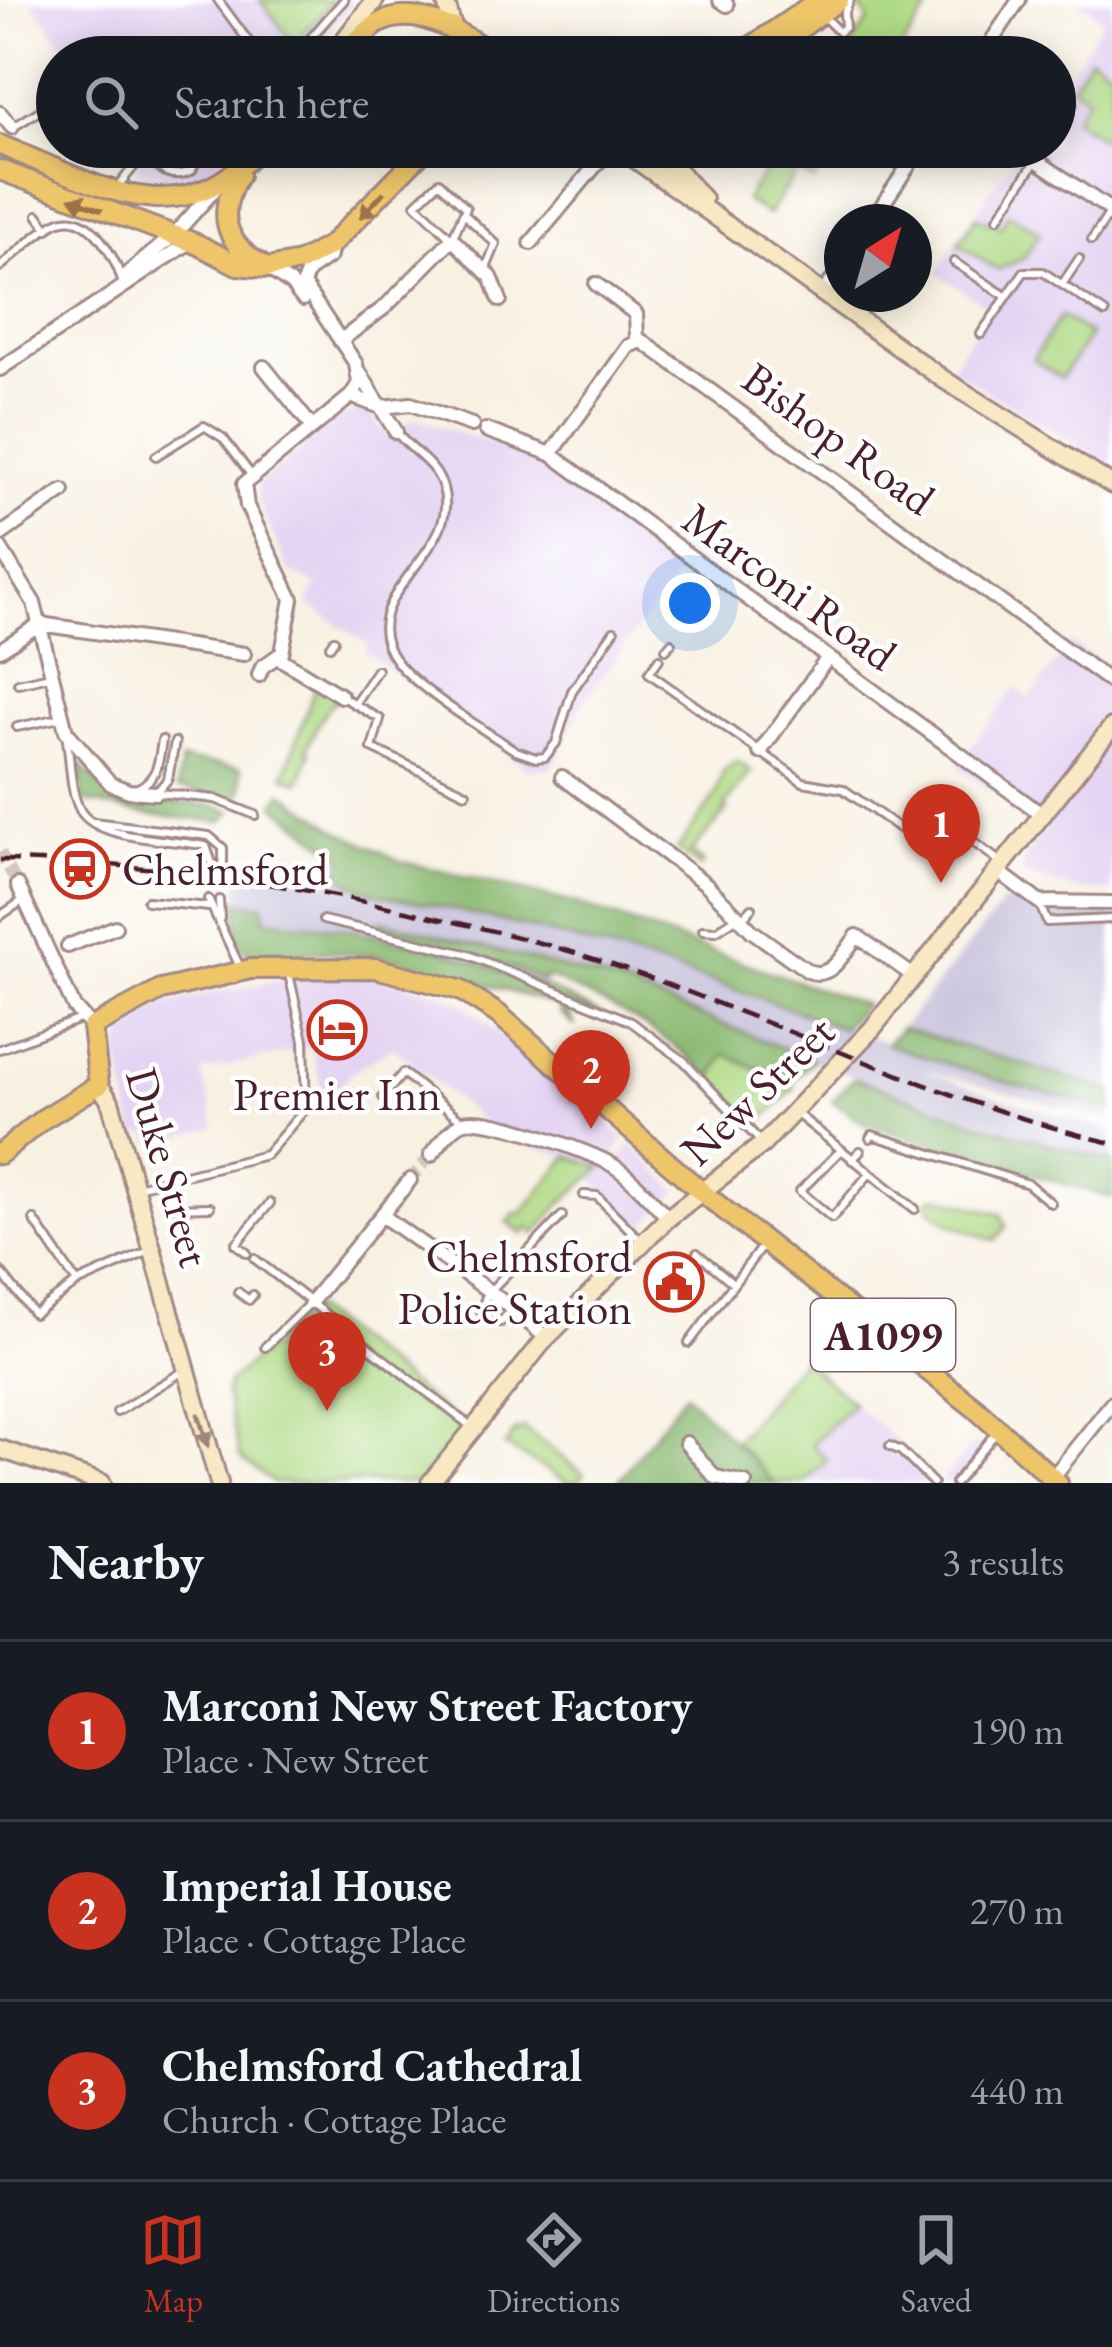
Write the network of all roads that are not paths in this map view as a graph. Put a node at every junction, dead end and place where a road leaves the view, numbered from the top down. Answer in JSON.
{"nodes":[{"id":1,"x":218,"y":0,"type":"edge"},
{"id":2,"x":344,"y":0,"type":"edge"},
{"id":3,"x":375,"y":0,"type":"edge"},
{"id":4,"x":445,"y":0,"type":"edge"},
{"id":5,"x":838,"y":0,"type":"edge"},
{"id":6,"x":850,"y":0,"type":"edge"},
{"id":7,"x":1019,"y":0,"type":"edge"},
{"id":8,"x":819,"y":8,"type":"edge"},
{"id":9,"x":453,"y":27,"type":"junction"},
{"id":10,"x":245,"y":36,"type":"edge"},
{"id":11,"x":312,"y":36,"type":"edge"},
{"id":12,"x":350,"y":36,"type":"edge"},
{"id":13,"x":363,"y":36,"type":"edge"},
{"id":14,"x":454,"y":36,"type":"edge"},
{"id":15,"x":467,"y":36,"type":"edge"},
{"id":16,"x":772,"y":36,"type":"edge"},
{"id":17,"x":786,"y":36,"type":"edge"},
{"id":18,"x":995,"y":36,"type":"edge"},
{"id":19,"x":0,"y":113,"type":"edge"},
{"id":20,"x":36,"y":113,"type":"edge"},
{"id":21,"x":12,"y":127,"type":"joint"},
{"id":22,"x":0,"y":145,"type":"edge"},
{"id":23,"x":36,"y":159,"type":"edge"},
{"id":24,"x":57,"y":168,"type":"edge"},
{"id":25,"x":131,"y":168,"type":"edge"},
{"id":26,"x":162,"y":168,"type":"edge"},
{"id":27,"x":193,"y":168,"type":"edge"},
{"id":28,"x":240,"y":168,"type":"edge"},
{"id":29,"x":243,"y":168,"type":"edge"},
{"id":30,"x":406,"y":168,"type":"edge"},
{"id":31,"x":604,"y":168,"type":"edge"},
{"id":32,"x":646,"y":168,"type":"edge"},
{"id":33,"x":674,"y":168,"type":"edge"},
{"id":34,"x":676,"y":168,"type":"edge"},
{"id":35,"x":907,"y":168,"type":"edge"},
{"id":36,"x":1031,"y":168,"type":"edge"},
{"id":37,"x":1048,"y":168,"type":"edge"},
{"id":38,"x":0,"y":170,"type":"edge"},
{"id":39,"x":677,"y":171,"type":"junction"},
{"id":40,"x":219,"y":185,"type":"junction"},
{"id":41,"x":117,"y":192,"type":"junction"},
{"id":42,"x":883,"y":204,"type":"edge"},
{"id":43,"x":1112,"y":210,"type":"edge"},
{"id":44,"x":38,"y":215,"type":"dead end"},
{"id":45,"x":465,"y":215,"type":"junction"},
{"id":46,"x":720,"y":217,"type":"junction"},
{"id":47,"x":998,"y":218,"type":"dead end"},
{"id":48,"x":48,"y":229,"type":"junction"},
{"id":49,"x":182,"y":239,"type":"junction"},
{"id":50,"x":452,"y":239,"type":"junction"},
{"id":51,"x":1091,"y":240,"type":"dead end"},
{"id":52,"x":531,"y":243,"type":"dead end"},
{"id":53,"x":331,"y":245,"type":"junction"},
{"id":54,"x":1078,"y":260,"type":"dead end"},
{"id":55,"x":955,"y":262,"type":"dead end"},
{"id":56,"x":0,"y":267,"type":"edge"},
{"id":57,"x":267,"y":268,"type":"junction"},
{"id":58,"x":485,"y":270,"type":"junction"},
{"id":59,"x":125,"y":283,"type":"junction"},
{"id":60,"x":1063,"y":283,"type":"junction"},
{"id":61,"x":596,"y":284,"type":"dead end"},
{"id":62,"x":824,"y":292,"type":"edge"},
{"id":63,"x":1006,"y":297,"type":"junction"},
{"id":64,"x":500,"y":300,"type":"dead end"},
{"id":65,"x":851,"y":312,"type":"edge"},
{"id":66,"x":1105,"y":313,"type":"dead end"},
{"id":67,"x":321,"y":316,"type":"junction"},
{"id":68,"x":981,"y":334,"type":"dead end"},
{"id":69,"x":340,"y":340,"type":"junction"},
{"id":70,"x":637,"y":340,"type":"junction"},
{"id":71,"x":264,"y":368,"type":"dead end"},
{"id":72,"x":0,"y":369,"type":"edge"},
{"id":73,"x":360,"y":374,"type":"junction"},
{"id":74,"x":351,"y":396,"type":"junction"},
{"id":75,"x":381,"y":407,"type":"junction"},
{"id":76,"x":312,"y":427,"type":"junction"},
{"id":77,"x":396,"y":432,"type":"joint"},
{"id":78,"x":550,"y":454,"type":"junction"},
{"id":79,"x":156,"y":456,"type":"dead end"},
{"id":80,"x":252,"y":476,"type":"junction"},
{"id":81,"x":1112,"y":485,"type":"edge"},
{"id":82,"x":63,"y":491,"type":"dead end"},
{"id":83,"x":0,"y":535,"type":"edge"},
{"id":84,"x":0,"y":548,"type":"edge"},
{"id":85,"x":5,"y":567,"type":"edge"},
{"id":86,"x":40,"y":624,"type":"junction"},
{"id":87,"x":614,"y":631,"type":"dead end"},
{"id":88,"x":0,"y":650,"type":"edge"},
{"id":89,"x":244,"y":654,"type":"dead end"},
{"id":90,"x":279,"y":658,"type":"junction"},
{"id":91,"x":659,"y":659,"type":"dead end"},
{"id":92,"x":827,"y":659,"type":"junction"},
{"id":93,"x":376,"y":670,"type":"dead end"},
{"id":94,"x":259,"y":675,"type":"dead end"},
{"id":95,"x":50,"y":676,"type":"junction"},
{"id":96,"x":18,"y":683,"type":"dead end"},
{"id":97,"x":1112,"y":683,"type":"edge"},
{"id":98,"x":340,"y":696,"type":"joint"},
{"id":99,"x":354,"y":704,"type":"junction"},
{"id":100,"x":63,"y":724,"type":"junction"},
{"id":101,"x":17,"y":727,"type":"dead end"},
{"id":102,"x":1112,"y":727,"type":"edge"},
{"id":103,"x":162,"y":740,"type":"dead end"},
{"id":104,"x":175,"y":742,"type":"dead end"},
{"id":105,"x":760,"y":752,"type":"junction"},
{"id":106,"x":72,"y":775,"type":"junction"},
{"id":107,"x":562,"y":777,"type":"dead end"},
{"id":108,"x":62,"y":778,"type":"dead end"},
{"id":109,"x":129,"y":791,"type":"junction"},
{"id":110,"x":156,"y":793,"type":"junction"},
{"id":111,"x":466,"y":794,"type":"dead end"},
{"id":112,"x":252,"y":813,"type":"dead end"},
{"id":113,"x":1044,"y":816,"type":"junction"},
{"id":114,"x":92,"y":822,"type":"junction"},
{"id":115,"x":212,"y":862,"type":"dead end"},
{"id":116,"x":223,"y":864,"type":"dead end"},
{"id":117,"x":1002,"y":869,"type":"junction"},
{"id":118,"x":21,"y":892,"type":"joint"},
{"id":119,"x":219,"y":900,"type":"dead end"},
{"id":120,"x":147,"y":901,"type":"dead end"},
{"id":121,"x":1040,"y":902,"type":"junction"},
{"id":122,"x":1112,"y":903,"type":"edge"},
{"id":123,"x":752,"y":908,"type":"dead end"},
{"id":124,"x":0,"y":916,"type":"edge"},
{"id":125,"x":740,"y":918,"type":"junction"},
{"id":126,"x":1112,"y":919,"type":"edge"},
{"id":127,"x":323,"y":920,"type":"dead end"},
{"id":128,"x":221,"y":922,"type":"junction"},
{"id":129,"x":115,"y":926,"type":"dead end"},
{"id":130,"x":703,"y":930,"type":"dead end"},
{"id":131,"x":68,"y":946,"type":"dead end"},
{"id":132,"x":287,"y":967,"type":"junction"},
{"id":133,"x":242,"y":970,"type":"junction"},
{"id":134,"x":915,"y":977,"type":"junction"},
{"id":135,"x":87,"y":1023,"type":"junction"},
{"id":136,"x":0,"y":1049,"type":"edge"},
{"id":137,"x":99,"y":1085,"type":"junction"},
{"id":138,"x":383,"y":1097,"type":"dead end"},
{"id":139,"x":794,"y":1112,"type":"junction"},
{"id":140,"x":464,"y":1122,"type":"junction"},
{"id":141,"x":869,"y":1138,"type":"dead end"},
{"id":142,"x":763,"y":1144,"type":"junction"},
{"id":143,"x":860,"y":1150,"type":"dead end"},
{"id":144,"x":840,"y":1151,"type":"junction"},
{"id":145,"x":0,"y":1154,"type":"edge"},
{"id":146,"x":431,"y":1155,"type":"tunnel mouth"},
{"id":147,"x":852,"y":1160,"type":"junction"},
{"id":148,"x":869,"y":1174,"type":"junction"},
{"id":149,"x":410,"y":1180,"type":"tunnel mouth"},
{"id":150,"x":135,"y":1188,"type":"junction"},
{"id":151,"x":703,"y":1193,"type":"junction"},
{"id":152,"x":584,"y":1195,"type":"dead end"},
{"id":153,"x":270,"y":1203,"type":"dead end"},
{"id":154,"x":1051,"y":1203,"type":"dead end"},
{"id":155,"x":210,"y":1207,"type":"dead end"},
{"id":156,"x":174,"y":1208,"type":"dead end"},
{"id":157,"x":915,"y":1209,"type":"dead end"},
{"id":158,"x":382,"y":1215,"type":"junction"},
{"id":159,"x":562,"y":1216,"type":"dead end"},
{"id":160,"x":668,"y":1217,"type":"junction"},
{"id":161,"x":34,"y":1220,"type":"dead end"},
{"id":162,"x":642,"y":1242,"type":"junction"},
{"id":163,"x":765,"y":1243,"type":"junction"},
{"id":164,"x":152,"y":1250,"type":"junction"},
{"id":165,"x":697,"y":1252,"type":"dead end"},
{"id":166,"x":0,"y":1271,"type":"edge"},
{"id":167,"x":271,"y":1271,"type":"junction"},
{"id":168,"x":264,"y":1280,"type":"dead end"},
{"id":169,"x":733,"y":1282,"type":"junction"},
{"id":170,"x":77,"y":1283,"type":"junction"},
{"id":171,"x":490,"y":1290,"type":"junction"},
{"id":172,"x":238,"y":1292,"type":"dead end"},
{"id":173,"x":253,"y":1295,"type":"dead end"},
{"id":174,"x":311,"y":1302,"type":"junction"},
{"id":175,"x":514,"y":1307,"type":"junction"},
{"id":176,"x":546,"y":1338,"type":"junction"},
{"id":177,"x":688,"y":1342,"type":"dead end"},
{"id":178,"x":265,"y":1347,"type":"dead end"},
{"id":179,"x":185,"y":1370,"type":"junction"},
{"id":180,"x":116,"y":1412,"type":"dead end"},
{"id":181,"x":1109,"y":1412,"type":"edge"},
{"id":182,"x":999,"y":1428,"type":"junction"},
{"id":183,"x":476,"y":1430,"type":"junction"},
{"id":184,"x":686,"y":1443,"type":"dead end"},
{"id":185,"x":890,"y":1445,"type":"dead end"},
{"id":186,"x":0,"y":1449,"type":"edge"},
{"id":187,"x":1055,"y":1480,"type":"edge"},
{"id":188,"x":98,"y":1482,"type":"edge"},
{"id":189,"x":219,"y":1483,"type":"edge"},
{"id":190,"x":430,"y":1483,"type":"edge"},
{"id":191,"x":745,"y":1483,"type":"edge"},
{"id":192,"x":933,"y":1483,"type":"edge"},
{"id":193,"x":955,"y":1483,"type":"edge"}],
"edges":[{"from":1,"to":10,"type":"lane"},
{"from":2,"to":11,"type":"lane"},
{"from":3,"to":12,"type":"main road"},
{"from":4,"to":9,"type":"main road"},
{"from":5,"to":8,"type":"main road"},
{"from":6,"to":8,"type":"lane"},
{"from":7,"to":18,"type":"street"},
{"from":8,"to":16,"type":"main road"},
{"from":8,"to":17,"type":"main road"},
{"from":9,"to":13,"type":"main road"},
{"from":9,"to":14,"type":"main road"},
{"from":9,"to":15,"type":"main road"},
{"from":19,"to":21,"type":"street"},
{"from":20,"to":21,"type":"lane"},
{"from":22,"to":23,"type":"main road"},
{"from":24,"to":41,"type":"main road"},
{"from":25,"to":41,"type":"lane"},
{"from":26,"to":27,"type":"lane"},
{"from":28,"to":40,"type":"main road"},
{"from":29,"to":57,"type":"main road"},
{"from":30,"to":53,"type":"main road","one_way":true},
{"from":31,"to":52,"type":"street"},
{"from":32,"to":46,"type":"main road"},
{"from":33,"to":39,"type":"main road"},
{"from":34,"to":39,"type":"main road"},
{"from":35,"to":42,"type":"street"},
{"from":36,"to":47,"type":"lane"},
{"from":37,"to":43,"type":"street"},
{"from":49,"to":38,"type":"main road","one_way":true},
{"from":39,"to":46,"type":"main road"},
{"from":40,"to":41,"type":"main road"},
{"from":40,"to":49,"type":"street"},
{"from":43,"to":51,"type":"lane"},
{"from":44,"to":48,"type":"lane"},
{"from":45,"to":50,"type":"lane"},
{"from":45,"to":50,"type":"lane"},
{"from":45,"to":58,"type":"lane"},
{"from":46,"to":62,"type":"main road"},
{"from":48,"to":56,"type":"lane"},
{"from":48,"to":59,"type":"lane"},
{"from":49,"to":57,"type":"main road"},
{"from":49,"to":59,"type":"street"},
{"from":50,"to":58,"type":"street"},
{"from":50,"to":69,"type":"street"},
{"from":53,"to":57,"type":"main road"},
{"from":53,"to":67,"type":"street"},
{"from":54,"to":60,"type":"lane"},
{"from":55,"to":63,"type":"lane"},
{"from":57,"to":67,"type":"street"},
{"from":58,"to":64,"type":"street"},
{"from":59,"to":72,"type":"street"},
{"from":60,"to":63,"type":"lane"},
{"from":60,"to":66,"type":"lane"},
{"from":61,"to":70,"type":"street"},
{"from":63,"to":68,"type":"lane"},
{"from":65,"to":81,"type":"main road"},
{"from":67,"to":69,"type":"street"},
{"from":69,"to":73,"type":"street"},
{"from":70,"to":78,"type":"street"},
{"from":70,"to":97,"type":"street","name":"Bishop Road"},
{"from":71,"to":76,"type":"street"},
{"from":73,"to":74,"type":"street"},
{"from":73,"to":75,"type":"street"},
{"from":74,"to":75,"type":"street","name":"Marconi Road"},
{"from":74,"to":76,"type":"street"},
{"from":75,"to":77,"type":"street"},
{"from":75,"to":78,"type":"street","name":"Marconi Road"},
{"from":76,"to":80,"type":"street"},
{"from":77,"to":87,"type":"lane"},
{"from":78,"to":92,"type":"street","name":"Marconi Road"},
{"from":79,"to":80,"type":"lane"},
{"from":80,"to":90,"type":"street"},
{"from":82,"to":83,"type":"street"},
{"from":84,"to":85,"type":"street"},
{"from":85,"to":86,"type":"street"},
{"from":86,"to":88,"type":"street"},
{"from":86,"to":89,"type":"street"},
{"from":86,"to":95,"type":"street"},
{"from":90,"to":94,"type":"street"},
{"from":90,"to":98,"type":"street"},
{"from":91,"to":105,"type":"lane"},
{"from":92,"to":105,"type":"street"},
{"from":92,"to":113,"type":"street","name":"Marconi Road"},
{"from":93,"to":99,"type":"lane"},
{"from":95,"to":96,"type":"lane"},
{"from":95,"to":100,"type":"street"},
{"from":98,"to":99,"type":"lane"},
{"from":99,"to":111,"type":"lane"},
{"from":100,"to":101,"type":"lane"},
{"from":100,"to":106,"type":"lane"},
{"from":100,"to":109,"type":"street"},
{"from":102,"to":113,"type":"main road","name":"New Street"},
{"from":103,"to":109,"type":"lane"},
{"from":104,"to":110,"type":"lane"},
{"from":105,"to":117,"type":"lane"},
{"from":106,"to":108,"type":"lane"},
{"from":106,"to":114,"type":"lane"},
{"from":107,"to":125,"type":"street"},
{"from":109,"to":110,"type":"street"},
{"from":110,"to":112,"type":"lane"},
{"from":113,"to":117,"type":"main road","name":"New Street"},
{"from":114,"to":115,"type":"lane"},
{"from":114,"to":116,"type":"lane"},
{"from":117,"to":121,"type":"street"},
{"from":117,"to":134,"type":"main road","name":"New Street"},
{"from":118,"to":124,"type":"lane"},
{"from":118,"to":135,"type":"street","name":"Duke Street"},
{"from":119,"to":128,"type":"lane"},
{"from":120,"to":128,"type":"lane"},
{"from":121,"to":122,"type":"street"},
{"from":121,"to":126,"type":"lane"},
{"from":123,"to":125,"type":"lane"},
{"from":125,"to":130,"type":"lane"},
{"from":125,"to":134,"type":"street"},
{"from":127,"to":142,"type":"lane"},
{"from":128,"to":133,"type":"lane"},
{"from":129,"to":131,"type":"street"},
{"from":132,"to":133,"type":"main road","number":"A1099"},
{"from":132,"to":150,"type":"lane"},
{"from":132,"to":151,"type":"main road","number":"A1099"},
{"from":133,"to":135,"type":"main road","number":"A1099"},
{"from":134,"to":139,"type":"main road","name":"New Street"},
{"from":135,"to":136,"type":"lane"},
{"from":135,"to":137,"type":"main road","name":"Duke Street"},
{"from":137,"to":145,"type":"main road"},
{"from":137,"to":150,"type":"main road","name":"Duke Street"},
{"from":138,"to":140,"type":"lane"},
{"from":139,"to":142,"type":"main road","name":"New Street"},
{"from":139,"to":144,"type":"lane"},
{"from":140,"to":146,"type":"street"},
{"from":140,"to":160,"type":"street"},
{"from":141,"to":154,"type":"lane"},
{"from":142,"to":151,"type":"main road","name":"New Street"},
{"from":143,"to":147,"type":"lane"},
{"from":144,"to":147,"type":"lane"},
{"from":144,"to":148,"type":"lane"},
{"from":147,"to":148,"type":"lane"},
{"from":148,"to":157,"type":"lane"},
{"from":149,"to":158,"type":"street"},
{"from":150,"to":164,"type":"main road","name":"Duke Street"},
{"from":151,"to":160,"type":"main road","name":"New Street"},
{"from":151,"to":163,"type":"main road","number":"A1099"},
{"from":152,"to":162,"type":"lane"},
{"from":153,"to":167,"type":"lane"},
{"from":155,"to":156,"type":"lane"},
{"from":158,"to":171,"type":"street"},
{"from":158,"to":174,"type":"street"},
{"from":159,"to":171,"type":"lane"},
{"from":160,"to":162,"type":"main road","name":"New Street"},
{"from":161,"to":170,"type":"lane"},
{"from":162,"to":176,"type":"main road","name":"New Street"},
{"from":163,"to":169,"type":"lane"},
{"from":163,"to":182,"type":"main road","number":"A1099"},
{"from":164,"to":170,"type":"lane"},
{"from":164,"to":179,"type":"main road","name":"Duke Street"},
{"from":165,"to":169,"type":"lane"},
{"from":166,"to":170,"type":"lane"},
{"from":167,"to":168,"type":"lane"},
{"from":167,"to":174,"type":"lane"},
{"from":169,"to":177,"type":"lane"},
{"from":171,"to":175,"type":"street"},
{"from":171,"to":175,"type":"lane"},
{"from":172,"to":173,"type":"lane"},
{"from":174,"to":178,"type":"lane"},
{"from":174,"to":183,"type":"lane"},
{"from":175,"to":176,"type":"street"},
{"from":176,"to":183,"type":"main road","name":"New Street"},
{"from":179,"to":180,"type":"lane"},
{"from":179,"to":189,"type":"main road","name":"Duke Street","one_way":true},
{"from":181,"to":187,"type":"street"},
{"from":182,"to":187,"type":"main road","number":"A1099"},
{"from":182,"to":193,"type":"lane"},
{"from":183,"to":190,"type":"main road","name":"New Street"},
{"from":184,"to":191,"type":"street"},
{"from":185,"to":192,"type":"lane"},
{"from":186,"to":188,"type":"main road"}]}
